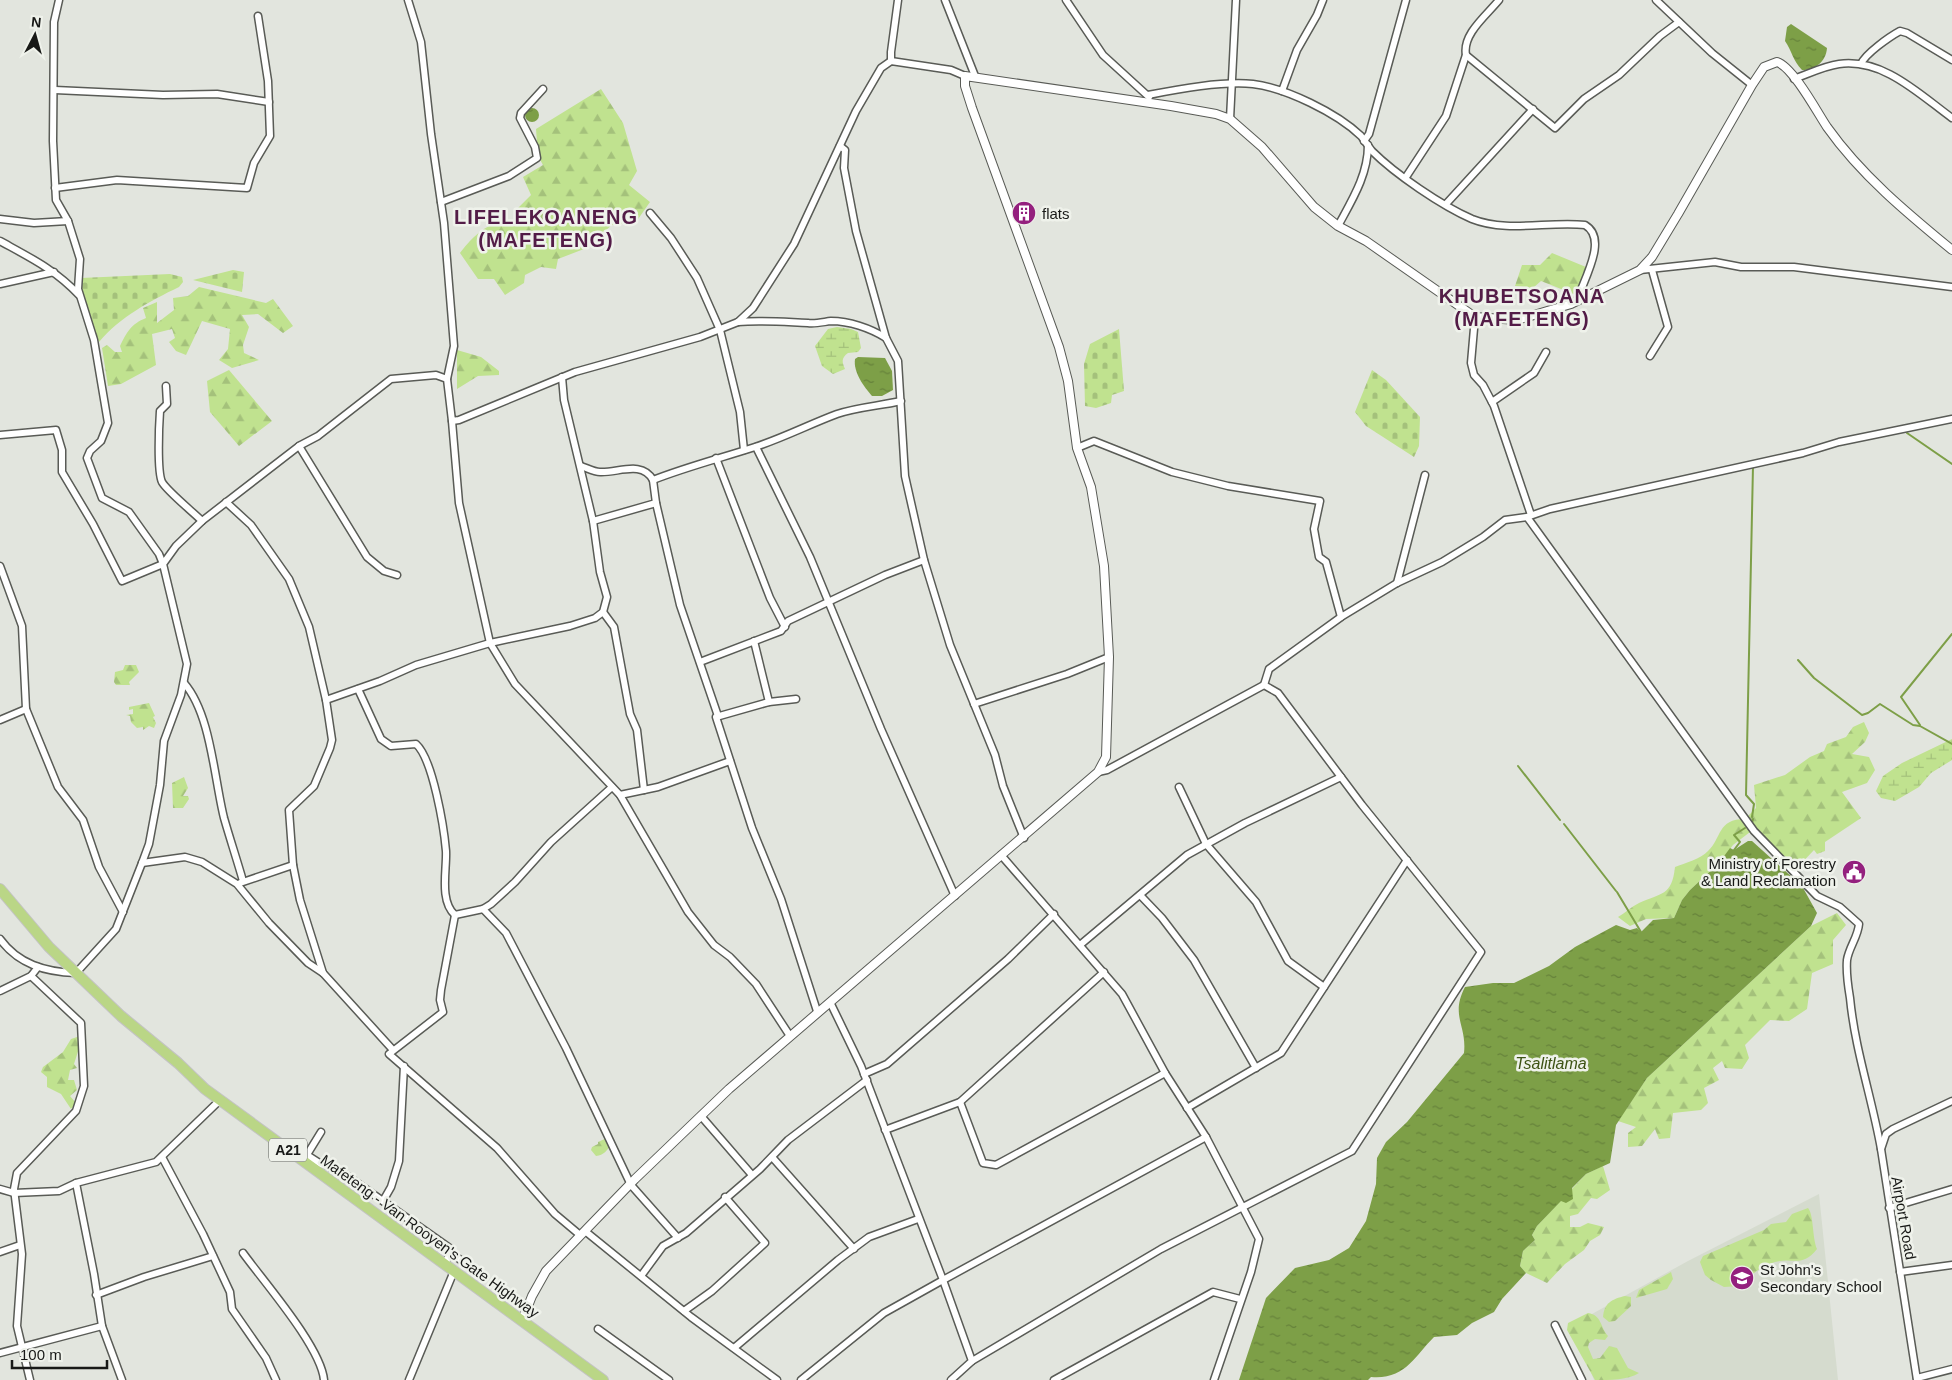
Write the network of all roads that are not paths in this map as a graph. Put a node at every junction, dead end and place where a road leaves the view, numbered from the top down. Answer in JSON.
{"nodes":[{"id":1,"x":59,"y":0,"type":"edge"},
{"id":2,"x":408,"y":0,"type":"edge"},
{"id":3,"x":898,"y":0,"type":"edge"},
{"id":4,"x":945,"y":0,"type":"edge"},
{"id":5,"x":1066,"y":0,"type":"edge"},
{"id":6,"x":1236,"y":0,"type":"edge"},
{"id":7,"x":1323,"y":0,"type":"edge"},
{"id":8,"x":1406,"y":0,"type":"edge"},
{"id":9,"x":1499,"y":0,"type":"edge"},
{"id":10,"x":1656,"y":0,"type":"edge"},
{"id":11,"x":258,"y":16,"type":"dead end"},
{"id":12,"x":1679,"y":22,"type":"junction"},
{"id":13,"x":1466,"y":55,"type":"junction"},
{"id":14,"x":1952,"y":60,"type":"edge"},
{"id":15,"x":891,"y":62,"type":"junction"},
{"id":16,"x":1861,"y":64,"type":"junction"},
{"id":17,"x":965,"y":76,"type":"junction"},
{"id":18,"x":975,"y":76,"type":"junction"},
{"id":19,"x":1794,"y":79,"type":"junction"},
{"id":20,"x":1234,"y":85,"type":"junction"},
{"id":21,"x":1752,"y":85,"type":"junction"},
{"id":22,"x":543,"y":89,"type":"dead end"},
{"id":23,"x":54,"y":90,"type":"junction"},
{"id":24,"x":1282,"y":91,"type":"junction"},
{"id":25,"x":1148,"y":95,"type":"junction"},
{"id":26,"x":269,"y":102,"type":"junction"},
{"id":27,"x":1153,"y":104,"type":"junction"},
{"id":28,"x":1532,"y":109,"type":"junction"},
{"id":29,"x":1952,"y":118,"type":"edge"},
{"id":30,"x":1230,"y":120,"type":"junction"},
{"id":31,"x":1366,"y":143,"type":"junction"},
{"id":32,"x":840,"y":146,"type":"junction"},
{"id":33,"x":1406,"y":177,"type":"junction"},
{"id":34,"x":55,"y":188,"type":"junction"},
{"id":35,"x":441,"y":202,"type":"junction"},
{"id":36,"x":1446,"y":204,"type":"junction"},
{"id":37,"x":650,"y":213,"type":"dead end"},
{"id":38,"x":0,"y":219,"type":"edge"},
{"id":39,"x":68,"y":221,"type":"junction"},
{"id":40,"x":1338,"y":226,"type":"junction"},
{"id":41,"x":0,"y":241,"type":"edge"},
{"id":42,"x":1952,"y":250,"type":"edge"},
{"id":43,"x":1640,"y":270,"type":"junction"},
{"id":44,"x":1652,"y":270,"type":"junction"},
{"id":45,"x":54,"y":272,"type":"junction"},
{"id":46,"x":0,"y":284,"type":"edge"},
{"id":47,"x":1952,"y":287,"type":"edge"},
{"id":48,"x":80,"y":296,"type":"junction"},
{"id":49,"x":1577,"y":301,"type":"junction"},
{"id":50,"x":1475,"y":317,"type":"junction"},
{"id":51,"x":738,"y":322,"type":"junction"},
{"id":52,"x":720,"y":330,"type":"junction"},
{"id":53,"x":886,"y":338,"type":"junction"},
{"id":54,"x":1546,"y":352,"type":"dead end"},
{"id":55,"x":1650,"y":356,"type":"dead end"},
{"id":56,"x":562,"y":377,"type":"junction"},
{"id":57,"x":447,"y":379,"type":"junction"},
{"id":58,"x":166,"y":386,"type":"dead end"},
{"id":59,"x":901,"y":401,"type":"junction"},
{"id":60,"x":1492,"y":402,"type":"junction"},
{"id":61,"x":1952,"y":419,"type":"edge"},
{"id":62,"x":452,"y":421,"type":"junction"},
{"id":63,"x":0,"y":435,"type":"edge"},
{"id":64,"x":299,"y":446,"type":"junction"},
{"id":65,"x":756,"y":447,"type":"junction"},
{"id":66,"x":1077,"y":448,"type":"junction"},
{"id":67,"x":744,"y":450,"type":"junction"},
{"id":68,"x":716,"y":458,"type":"junction"},
{"id":69,"x":581,"y":466,"type":"junction"},
{"id":70,"x":1425,"y":475,"type":"dead end"},
{"id":71,"x":653,"y":480,"type":"junction"},
{"id":72,"x":226,"y":502,"type":"junction"},
{"id":73,"x":656,"y":503,"type":"junction"},
{"id":74,"x":1529,"y":516,"type":"junction"},
{"id":75,"x":202,"y":521,"type":"junction"},
{"id":76,"x":593,"y":521,"type":"junction"},
{"id":77,"x":924,"y":560,"type":"junction"},
{"id":78,"x":163,"y":564,"type":"junction"},
{"id":79,"x":0,"y":566,"type":"edge"},
{"id":80,"x":397,"y":575,"type":"dead end"},
{"id":81,"x":1397,"y":582,"type":"junction"},
{"id":82,"x":829,"y":601,"type":"junction"},
{"id":83,"x":603,"y":612,"type":"junction"},
{"id":84,"x":1341,"y":617,"type":"junction"},
{"id":85,"x":785,"y":627,"type":"junction"},
{"id":86,"x":754,"y":641,"type":"junction"},
{"id":87,"x":490,"y":643,"type":"junction"},
{"id":88,"x":1109,"y":657,"type":"junction"},
{"id":89,"x":700,"y":662,"type":"junction"},
{"id":90,"x":184,"y":683,"type":"junction"},
{"id":91,"x":1264,"y":685,"type":"junction"},
{"id":92,"x":358,"y":690,"type":"junction"},
{"id":93,"x":796,"y":699,"type":"dead end"},
{"id":94,"x":326,"y":700,"type":"junction"},
{"id":95,"x":769,"y":702,"type":"junction"},
{"id":96,"x":974,"y":704,"type":"junction"},
{"id":97,"x":26,"y":709,"type":"junction"},
{"id":98,"x":718,"y":716,"type":"junction"},
{"id":99,"x":0,"y":720,"type":"edge"},
{"id":100,"x":730,"y":761,"type":"junction"},
{"id":101,"x":1098,"y":772,"type":"junction"},
{"id":102,"x":1341,"y":777,"type":"junction"},
{"id":103,"x":612,"y":787,"type":"junction"},
{"id":104,"x":1179,"y":787,"type":"dead end"},
{"id":105,"x":644,"y":790,"type":"junction"},
{"id":106,"x":620,"y":796,"type":"junction"},
{"id":107,"x":1024,"y":838,"type":"junction"},
{"id":108,"x":1206,"y":844,"type":"junction"},
{"id":109,"x":1001,"y":855,"type":"junction"},
{"id":110,"x":1407,"y":860,"type":"junction"},
{"id":111,"x":142,"y":863,"type":"junction"},
{"id":112,"x":293,"y":865,"type":"junction"},
{"id":113,"x":240,"y":883,"type":"junction"},
{"id":114,"x":0,"y":890,"type":"edge"},
{"id":115,"x":1140,"y":895,"type":"junction"},
{"id":116,"x":955,"y":896,"type":"junction"},
{"id":117,"x":483,"y":909,"type":"junction"},
{"id":118,"x":123,"y":912,"type":"junction"},
{"id":119,"x":1054,"y":914,"type":"junction"},
{"id":120,"x":455,"y":915,"type":"junction"},
{"id":121,"x":0,"y":939,"type":"edge"},
{"id":122,"x":1080,"y":946,"type":"junction"},
{"id":123,"x":38,"y":967,"type":"junction"},
{"id":124,"x":76,"y":972,"type":"junction"},
{"id":125,"x":1104,"y":972,"type":"junction"},
{"id":126,"x":324,"y":973,"type":"junction"},
{"id":127,"x":30,"y":976,"type":"junction"},
{"id":128,"x":1324,"y":987,"type":"junction"},
{"id":129,"x":0,"y":991,"type":"edge"},
{"id":130,"x":830,"y":1002,"type":"junction"},
{"id":131,"x":817,"y":1011,"type":"junction"},
{"id":132,"x":790,"y":1036,"type":"junction"},
{"id":133,"x":393,"y":1050,"type":"junction"},
{"id":134,"x":404,"y":1066,"type":"junction"},
{"id":135,"x":1256,"y":1068,"type":"junction"},
{"id":136,"x":1165,"y":1073,"type":"junction"},
{"id":137,"x":865,"y":1077,"type":"junction"},
{"id":138,"x":220,"y":1100,"type":"junction"},
{"id":139,"x":1952,"y":1101,"type":"edge"},
{"id":140,"x":960,"y":1102,"type":"junction"},
{"id":141,"x":1187,"y":1108,"type":"junction"},
{"id":142,"x":701,"y":1116,"type":"junction"},
{"id":143,"x":885,"y":1130,"type":"junction"},
{"id":144,"x":321,"y":1132,"type":"dead end"},
{"id":145,"x":1206,"y":1137,"type":"junction"},
{"id":146,"x":1880,"y":1149,"type":"junction"},
{"id":147,"x":772,"y":1157,"type":"junction"},
{"id":148,"x":162,"y":1158,"type":"junction"},
{"id":149,"x":305,"y":1158,"type":"junction"},
{"id":150,"x":752,"y":1175,"type":"junction"},
{"id":151,"x":76,"y":1183,"type":"junction"},
{"id":152,"x":631,"y":1185,"type":"junction"},
{"id":153,"x":0,"y":1189,"type":"edge"},
{"id":154,"x":1952,"y":1189,"type":"edge"},
{"id":155,"x":14,"y":1193,"type":"junction"},
{"id":156,"x":725,"y":1197,"type":"junction"},
{"id":157,"x":383,"y":1201,"type":"junction"},
{"id":158,"x":1242,"y":1205,"type":"junction"},
{"id":159,"x":1889,"y":1208,"type":"junction"},
{"id":160,"x":918,"y":1219,"type":"junction"},
{"id":161,"x":582,"y":1233,"type":"junction"},
{"id":162,"x":678,"y":1238,"type":"junction"},
{"id":163,"x":20,"y":1245,"type":"junction"},
{"id":164,"x":854,"y":1249,"type":"junction"},
{"id":165,"x":0,"y":1252,"type":"edge"},
{"id":166,"x":450,"y":1252,"type":"junction"},
{"id":167,"x":243,"y":1253,"type":"dead end"},
{"id":168,"x":213,"y":1256,"type":"junction"},
{"id":169,"x":1952,"y":1265,"type":"edge"},
{"id":170,"x":449,"y":1268,"type":"junction"},
{"id":171,"x":1900,"y":1272,"type":"junction"},
{"id":172,"x":641,"y":1276,"type":"junction"},
{"id":173,"x":483,"y":1277,"type":"dead end"},
{"id":174,"x":943,"y":1280,"type":"junction"},
{"id":175,"x":96,"y":1295,"type":"junction"},
{"id":176,"x":1240,"y":1299,"type":"junction"},
{"id":177,"x":684,"y":1311,"type":"junction"},
{"id":178,"x":522,"y":1322,"type":"junction"},
{"id":179,"x":1555,"y":1325,"type":"dead end"},
{"id":180,"x":102,"y":1326,"type":"junction"},
{"id":181,"x":598,"y":1329,"type":"dead end"},
{"id":182,"x":22,"y":1346,"type":"junction"},
{"id":183,"x":734,"y":1348,"type":"junction"},
{"id":184,"x":0,"y":1353,"type":"edge"},
{"id":185,"x":972,"y":1361,"type":"junction"},
{"id":186,"x":1952,"y":1370,"type":"edge"},
{"id":187,"x":1917,"y":1379,"type":"edge"},
{"id":188,"x":30,"y":1380,"type":"edge"},
{"id":189,"x":122,"y":1380,"type":"edge"},
{"id":190,"x":276,"y":1380,"type":"edge"},
{"id":191,"x":324,"y":1380,"type":"edge"},
{"id":192,"x":409,"y":1380,"type":"edge"},
{"id":193,"x":603,"y":1380,"type":"edge"},
{"id":194,"x":669,"y":1380,"type":"edge"},
{"id":195,"x":777,"y":1380,"type":"edge"},
{"id":196,"x":801,"y":1380,"type":"edge"},
{"id":197,"x":951,"y":1380,"type":"edge"},
{"id":198,"x":1054,"y":1380,"type":"edge"},
{"id":199,"x":1214,"y":1380,"type":"edge"},
{"id":200,"x":1582,"y":1380,"type":"edge"}],
"edges":[{"from":1,"to":23,"type":"street"},
{"from":2,"to":35,"type":"street"},
{"from":3,"to":15,"type":"street"},
{"from":4,"to":18,"type":"street"},
{"from":5,"to":25,"type":"street"},
{"from":6,"to":20,"type":"street"},
{"from":7,"to":24,"type":"street"},
{"from":8,"to":31,"type":"street"},
{"from":9,"to":13,"type":"street"},
{"from":10,"to":12,"type":"street"},
{"from":11,"to":26,"type":"street"},
{"from":12,"to":21,"type":"street"},
{"from":12,"to":28,"type":"street"},
{"from":13,"to":28,"type":"street"},
{"from":13,"to":33,"type":"street"},
{"from":14,"to":16,"type":"street"},
{"from":15,"to":17,"type":"street"},
{"from":15,"to":32,"type":"street"},
{"from":16,"to":19,"type":"street"},
{"from":16,"to":29,"type":"street"},
{"from":17,"to":18,"type":"street"},
{"from":17,"to":66,"type":"street"},
{"from":18,"to":27,"type":"street"},
{"from":19,"to":21,"type":"street"},
{"from":19,"to":42,"type":"street"},
{"from":20,"to":24,"type":"street"},
{"from":20,"to":25,"type":"street"},
{"from":20,"to":30,"type":"street"},
{"from":21,"to":43,"type":"street"},
{"from":22,"to":35,"type":"street"},
{"from":23,"to":26,"type":"street"},
{"from":23,"to":34,"type":"street"},
{"from":24,"to":31,"type":"street"},
{"from":25,"to":27,"type":"street"},
{"from":26,"to":34,"type":"street"},
{"from":27,"to":30,"type":"street"},
{"from":28,"to":36,"type":"street"},
{"from":30,"to":40,"type":"street"},
{"from":31,"to":33,"type":"street"},
{"from":31,"to":40,"type":"street"},
{"from":32,"to":51,"type":"street"},
{"from":32,"to":53,"type":"street"},
{"from":33,"to":36,"type":"street"},
{"from":34,"to":39,"type":"street"},
{"from":35,"to":57,"type":"street"},
{"from":36,"to":49,"type":"street"},
{"from":37,"to":52,"type":"street"},
{"from":38,"to":39,"type":"street"},
{"from":39,"to":48,"type":"street"},
{"from":40,"to":50,"type":"street"},
{"from":41,"to":45,"type":"street"},
{"from":43,"to":44,"type":"street"},
{"from":43,"to":49,"type":"street"},
{"from":44,"to":47,"type":"street"},
{"from":44,"to":55,"type":"street"},
{"from":45,"to":46,"type":"street"},
{"from":45,"to":48,"type":"street"},
{"from":48,"to":78,"type":"street"},
{"from":49,"to":50,"type":"street"},
{"from":50,"to":60,"type":"street"},
{"from":51,"to":52,"type":"street"},
{"from":51,"to":53,"type":"street"},
{"from":52,"to":56,"type":"street"},
{"from":52,"to":67,"type":"street"},
{"from":53,"to":59,"type":"street"},
{"from":54,"to":60,"type":"street"},
{"from":56,"to":62,"type":"street"},
{"from":56,"to":69,"type":"street"},
{"from":57,"to":62,"type":"street"},
{"from":57,"to":64,"type":"street"},
{"from":58,"to":75,"type":"street"},
{"from":59,"to":65,"type":"street"},
{"from":59,"to":77,"type":"street"},
{"from":60,"to":74,"type":"street"},
{"from":61,"to":74,"type":"street"},
{"from":62,"to":87,"type":"street"},
{"from":63,"to":78,"type":"street"},
{"from":64,"to":72,"type":"street"},
{"from":64,"to":80,"type":"street"},
{"from":65,"to":67,"type":"street"},
{"from":65,"to":82,"type":"street"},
{"from":66,"to":84,"type":"street"},
{"from":66,"to":88,"type":"street"},
{"from":67,"to":68,"type":"street"},
{"from":68,"to":71,"type":"street"},
{"from":68,"to":85,"type":"street"},
{"from":69,"to":71,"type":"street"},
{"from":69,"to":76,"type":"street"},
{"from":70,"to":81,"type":"street"},
{"from":71,"to":73,"type":"street"},
{"from":72,"to":75,"type":"street"},
{"from":72,"to":94,"type":"street"},
{"from":73,"to":76,"type":"street"},
{"from":73,"to":89,"type":"street"},
{"from":74,"to":81,"type":"street"},
{"from":74,"to":146,"type":"street","name":"Airport Road"},
{"from":75,"to":78,"type":"street"},
{"from":76,"to":83,"type":"street"},
{"from":77,"to":82,"type":"street"},
{"from":77,"to":96,"type":"street"},
{"from":78,"to":90,"type":"street"},
{"from":79,"to":97,"type":"street"},
{"from":81,"to":84,"type":"street"},
{"from":82,"to":85,"type":"street"},
{"from":82,"to":116,"type":"street"},
{"from":83,"to":87,"type":"street"},
{"from":83,"to":105,"type":"street"},
{"from":84,"to":91,"type":"street"},
{"from":85,"to":86,"type":"street"},
{"from":86,"to":89,"type":"street"},
{"from":86,"to":95,"type":"street"},
{"from":87,"to":92,"type":"street"},
{"from":87,"to":103,"type":"street"},
{"from":88,"to":96,"type":"street"},
{"from":88,"to":101,"type":"street"},
{"from":89,"to":98,"type":"street"},
{"from":90,"to":111,"type":"street"},
{"from":90,"to":113,"type":"street"},
{"from":91,"to":101,"type":"street"},
{"from":91,"to":102,"type":"street"},
{"from":92,"to":94,"type":"street"},
{"from":92,"to":120,"type":"street"},
{"from":93,"to":95,"type":"street"},
{"from":94,"to":112,"type":"street"},
{"from":95,"to":98,"type":"street"},
{"from":96,"to":107,"type":"street"},
{"from":97,"to":99,"type":"street"},
{"from":97,"to":118,"type":"street"},
{"from":98,"to":100,"type":"street"},
{"from":100,"to":105,"type":"street"},
{"from":100,"to":131,"type":"street"},
{"from":101,"to":107,"type":"street"},
{"from":102,"to":108,"type":"street"},
{"from":102,"to":110,"type":"street"},
{"from":103,"to":106,"type":"street"},
{"from":103,"to":117,"type":"street"},
{"from":104,"to":108,"type":"street"},
{"from":105,"to":106,"type":"street"},
{"from":106,"to":132,"type":"street"},
{"from":107,"to":109,"type":"street"},
{"from":108,"to":115,"type":"street"},
{"from":108,"to":128,"type":"street"},
{"from":109,"to":116,"type":"street"},
{"from":109,"to":119,"type":"street"},
{"from":110,"to":128,"type":"street"},
{"from":110,"to":158,"type":"street"},
{"from":111,"to":113,"type":"street"},
{"from":111,"to":118,"type":"street"},
{"from":112,"to":113,"type":"street"},
{"from":112,"to":126,"type":"street"},
{"from":113,"to":126,"type":"street"},
{"from":114,"to":124,"type":"main road","name":"Mafeteng - Van Rooyen's Gate Highway","number":"A21"},
{"from":115,"to":122,"type":"street"},
{"from":115,"to":135,"type":"street"},
{"from":116,"to":130,"type":"street"},
{"from":117,"to":120,"type":"street"},
{"from":117,"to":152,"type":"street"},
{"from":118,"to":124,"type":"street"},
{"from":119,"to":122,"type":"street"},
{"from":119,"to":137,"type":"street"},
{"from":120,"to":133,"type":"street"},
{"from":121,"to":123,"type":"street"},
{"from":122,"to":125,"type":"street"},
{"from":123,"to":124,"type":"street"},
{"from":123,"to":127,"type":"street"},
{"from":124,"to":138,"type":"main road","name":"Mafeteng - Van Rooyen's Gate Highway","number":"A21"},
{"from":125,"to":136,"type":"street"},
{"from":125,"to":140,"type":"street"},
{"from":126,"to":133,"type":"street"},
{"from":127,"to":129,"type":"street"},
{"from":127,"to":155,"type":"street"},
{"from":128,"to":135,"type":"street"},
{"from":130,"to":131,"type":"street"},
{"from":130,"to":137,"type":"street"},
{"from":131,"to":132,"type":"street"},
{"from":132,"to":142,"type":"street"},
{"from":133,"to":134,"type":"street"},
{"from":134,"to":157,"type":"street"},
{"from":134,"to":161,"type":"street"},
{"from":135,"to":141,"type":"street"},
{"from":136,"to":140,"type":"street"},
{"from":136,"to":141,"type":"street"},
{"from":137,"to":143,"type":"street"},
{"from":137,"to":147,"type":"street"},
{"from":138,"to":148,"type":"street"},
{"from":138,"to":149,"type":"main road","name":"Mafeteng - Van Rooyen's Gate Highway","number":"A21"},
{"from":139,"to":146,"type":"street"},
{"from":140,"to":143,"type":"street"},
{"from":141,"to":145,"type":"street"},
{"from":142,"to":150,"type":"street"},
{"from":142,"to":152,"type":"street"},
{"from":143,"to":160,"type":"street"},
{"from":144,"to":149,"type":"street"},
{"from":145,"to":158,"type":"street"},
{"from":145,"to":174,"type":"street"},
{"from":146,"to":159,"type":"street","name":"Airport Road"},
{"from":147,"to":150,"type":"street"},
{"from":147,"to":164,"type":"street"},
{"from":148,"to":151,"type":"street"},
{"from":148,"to":168,"type":"street"},
{"from":149,"to":157,"type":"street"},
{"from":149,"to":170,"type":"main road","name":"Mafeteng - Van Rooyen's Gate Highway","number":"A21"},
{"from":150,"to":156,"type":"street"},
{"from":151,"to":155,"type":"street"},
{"from":151,"to":175,"type":"street"},
{"from":152,"to":161,"type":"street"},
{"from":152,"to":162,"type":"street"},
{"from":153,"to":155,"type":"street"},
{"from":154,"to":159,"type":"street"},
{"from":155,"to":163,"type":"street"},
{"from":156,"to":162,"type":"street"},
{"from":156,"to":177,"type":"street"},
{"from":157,"to":166,"type":"street"},
{"from":158,"to":176,"type":"street"},
{"from":158,"to":185,"type":"street"},
{"from":159,"to":171,"type":"street","name":"Airport Road"},
{"from":160,"to":164,"type":"street"},
{"from":160,"to":174,"type":"street"},
{"from":161,"to":172,"type":"street"},
{"from":161,"to":178,"type":"street"},
{"from":162,"to":172,"type":"street"},
{"from":163,"to":165,"type":"street"},
{"from":163,"to":182,"type":"street"},
{"from":164,"to":183,"type":"street"},
{"from":166,"to":170,"type":"street"},
{"from":166,"to":173,"type":"street"},
{"from":167,"to":191,"type":"street"},
{"from":168,"to":175,"type":"street"},
{"from":168,"to":190,"type":"street"},
{"from":169,"to":171,"type":"street"},
{"from":170,"to":178,"type":"main road","name":"Mafeteng - Van Rooyen's Gate Highway","number":"A21"},
{"from":170,"to":192,"type":"street"},
{"from":171,"to":187,"type":"street","name":"Airport Road"},
{"from":172,"to":177,"type":"street"},
{"from":174,"to":185,"type":"street"},
{"from":174,"to":196,"type":"street"},
{"from":175,"to":180,"type":"street"},
{"from":176,"to":198,"type":"street"},
{"from":176,"to":199,"type":"street"},
{"from":177,"to":183,"type":"street"},
{"from":178,"to":193,"type":"main road","name":"Mafeteng - Van Rooyen's Gate Highway","number":"A21"},
{"from":179,"to":200,"type":"street"},
{"from":180,"to":182,"type":"street"},
{"from":180,"to":189,"type":"street"},
{"from":181,"to":194,"type":"street"},
{"from":182,"to":184,"type":"street"},
{"from":182,"to":188,"type":"street"},
{"from":183,"to":195,"type":"street"},
{"from":185,"to":197,"type":"street"},
{"from":186,"to":187,"type":"street"}]}
